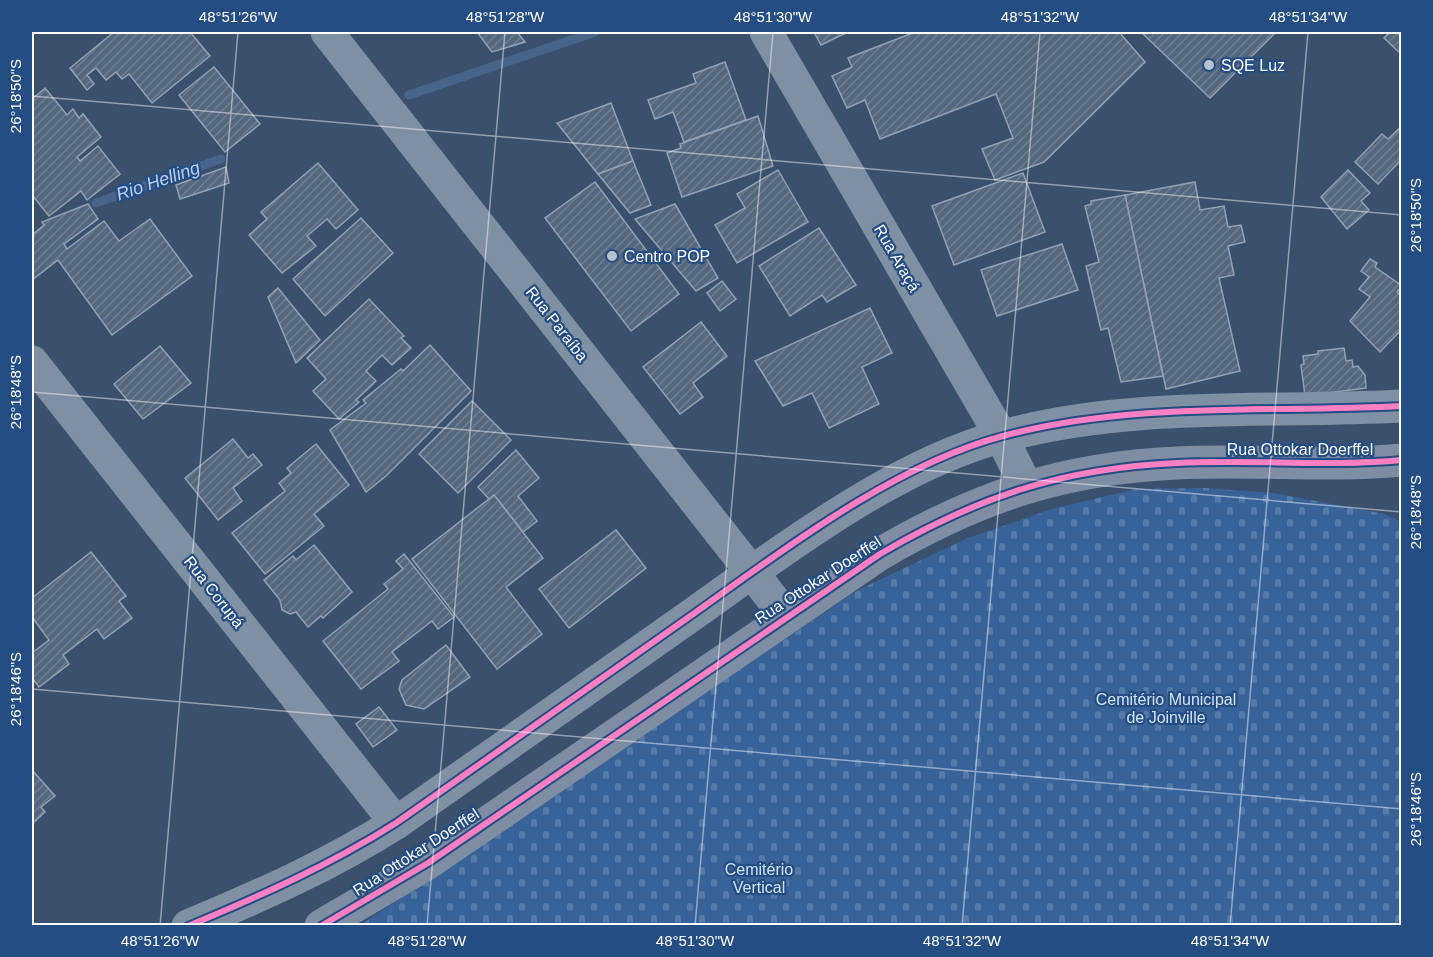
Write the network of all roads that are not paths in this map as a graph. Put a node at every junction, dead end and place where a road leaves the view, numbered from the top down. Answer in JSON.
{"nodes":[{"id":1,"x":327,"y":32,"type":"edge"},
{"id":2,"x":766,"y":32,"type":"edge"},
{"id":3,"x":32,"y":362,"type":"edge"},
{"id":4,"x":1401,"y":406,"type":"edge"},
{"id":5,"x":1001,"y":436,"type":"junction"},
{"id":6,"x":1388,"y":461,"type":"edge"},
{"id":7,"x":1401,"y":482,"type":"edge"},
{"id":8,"x":1026,"y":486,"type":"junction"},
{"id":9,"x":752,"y":572,"type":"junction"},
{"id":10,"x":786,"y":616,"type":"junction"},
{"id":11,"x":396,"y":823,"type":"junction"},
{"id":12,"x":188,"y":926,"type":"edge"},
{"id":13,"x":321,"y":926,"type":"edge"}],
"edges":[{"from":1,"to":9,"type":"street","name":"Rua Paraíba"},
{"from":2,"to":5,"type":"street","name":"Rua Araçá"},
{"from":3,"to":11,"type":"street","name":"Rua Corupá"},
{"from":4,"to":5,"type":"street"},
{"from":5,"to":8,"type":"street","name":"Rua Araçá"},
{"from":5,"to":9,"type":"street"},
{"from":6,"to":7,"type":"main road"},
{"from":6,"to":8,"type":"main road","name":"Rua Ottokar Doerffel"},
{"from":8,"to":10,"type":"main road","name":"Rua Ottokar Doerffel"},
{"from":9,"to":10,"type":"street","name":"Rua Paraíba"},
{"from":9,"to":11,"type":"street"},
{"from":10,"to":13,"type":"main road","name":"Rua Ottokar Doerffel"},
{"from":11,"to":12,"type":"street"}]}
